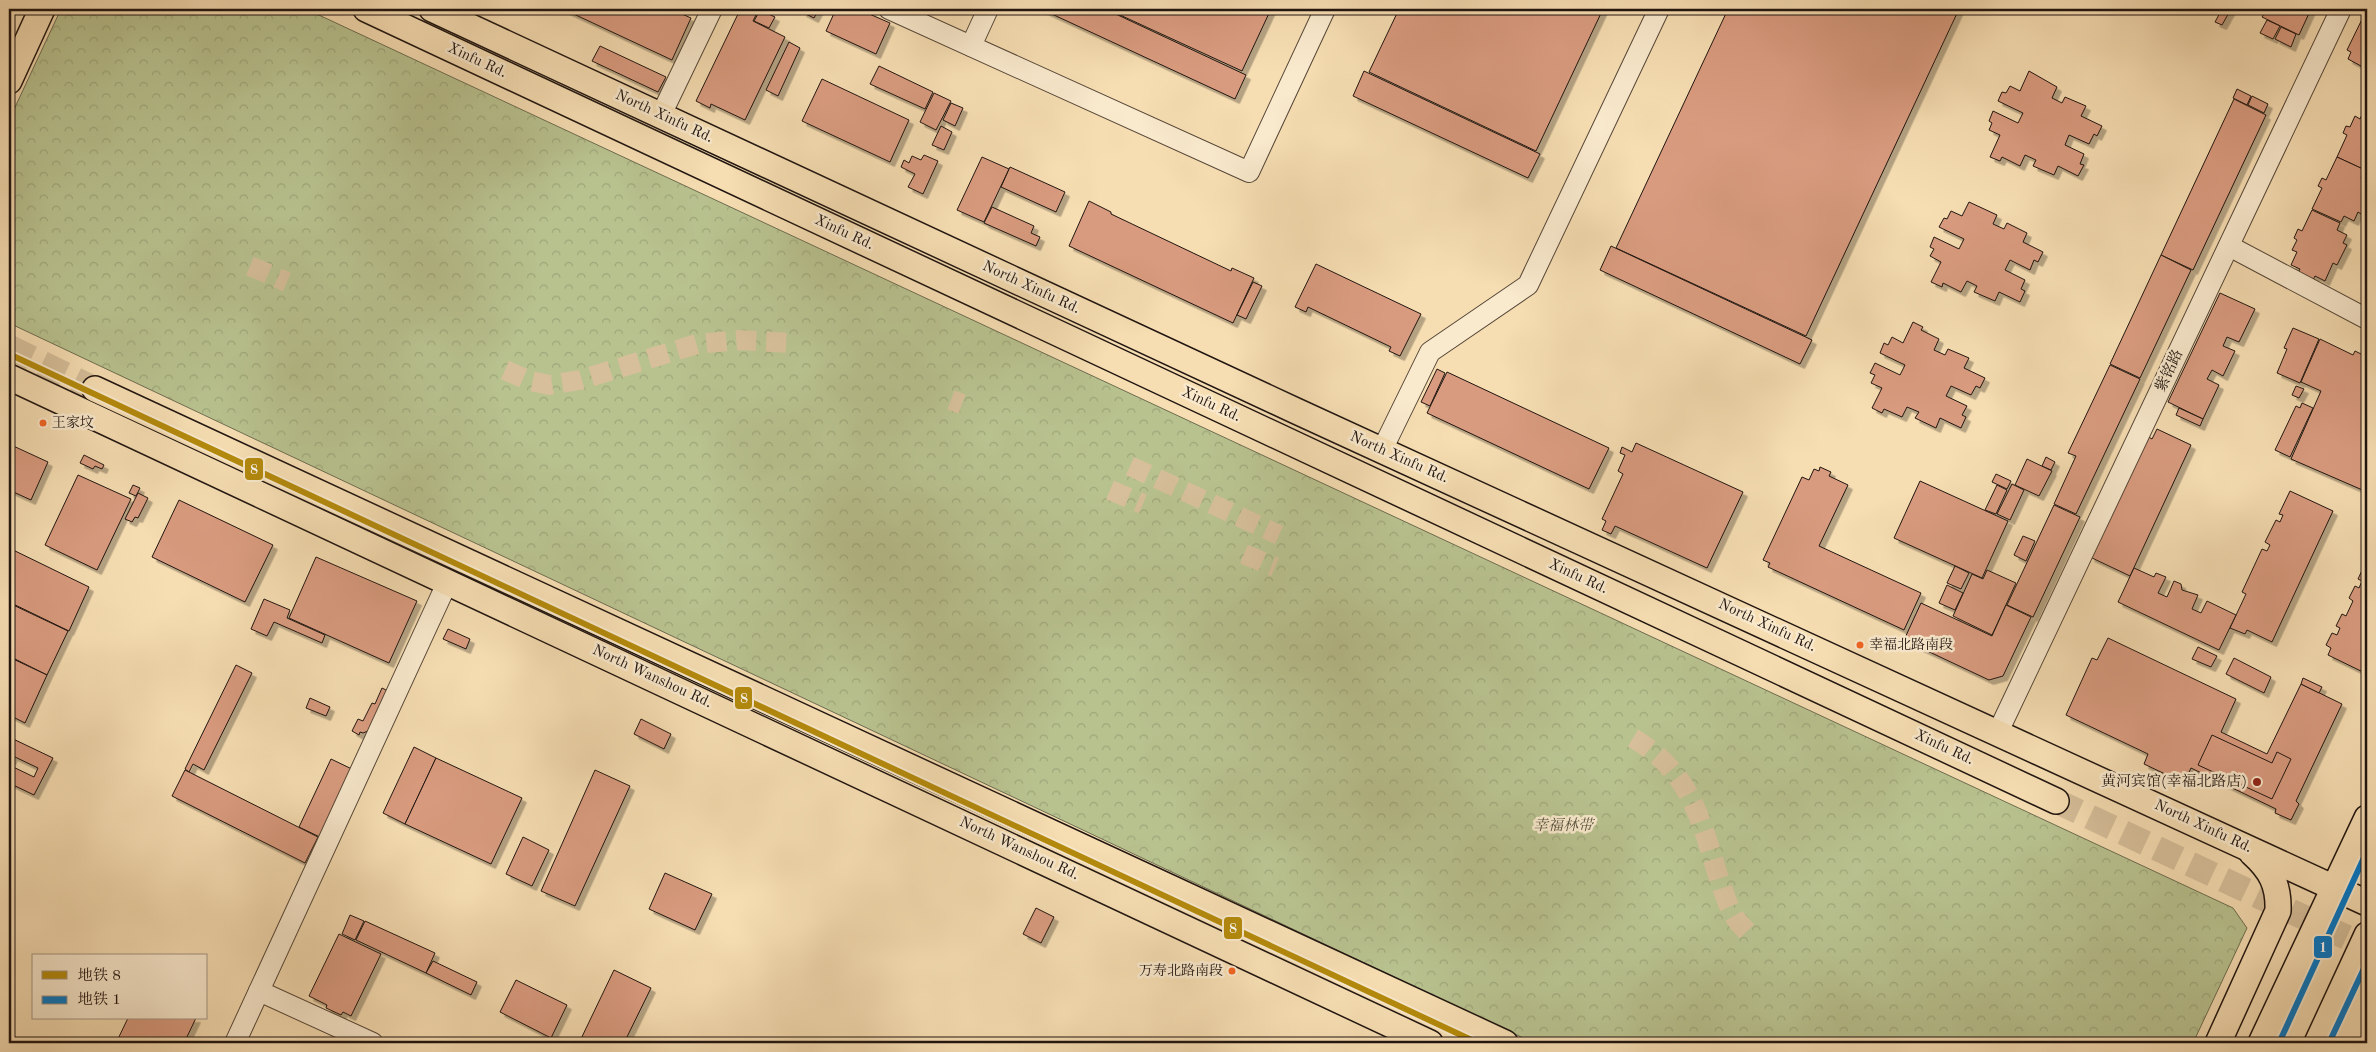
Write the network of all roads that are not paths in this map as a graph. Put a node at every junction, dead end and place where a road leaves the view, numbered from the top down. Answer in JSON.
{"nodes":[{"id":1,"x":42,"y":9,"type":"edge"},
{"id":2,"x":366,"y":9,"type":"edge"},
{"id":3,"x":432,"y":9,"type":"edge"},
{"id":4,"x":712,"y":9,"type":"edge"},
{"id":5,"x":889,"y":9,"type":"edge"},
{"id":6,"x":988,"y":9,"type":"edge"},
{"id":7,"x":1325,"y":9,"type":"edge"},
{"id":8,"x":1659,"y":9,"type":"edge"},
{"id":9,"x":2341,"y":9,"type":"edge"},
{"id":10,"x":971,"y":46,"type":"junction"},
{"id":11,"x":9,"y":81,"type":"edge"},
{"id":12,"x":661,"y":115,"type":"junction"},
{"id":13,"x":2229,"y":246,"type":"junction"},
{"id":14,"x":2367,"y":319,"type":"edge"},
{"id":15,"x":9,"y":377,"type":"edge"},
{"id":16,"x":94,"y":388,"type":"tunnel mouth"},
{"id":17,"x":1382,"y":450,"type":"junction"},
{"id":18,"x":448,"y":581,"type":"junction"},
{"id":19,"x":1998,"y":732,"type":"junction"},
{"id":20,"x":2056,"y":801,"type":"tunnel mouth"},
{"id":21,"x":2367,"y":818,"type":"edge"},
{"id":22,"x":2244,"y":845,"type":"junction"},
{"id":23,"x":2334,"y":887,"type":"junction"},
{"id":24,"x":2367,"y":903,"type":"edge"},
{"id":25,"x":2367,"y":935,"type":"edge"},
{"id":26,"x":259,"y":991,"type":"junction"},
{"id":27,"x":235,"y":1043,"type":"edge"},
{"id":28,"x":373,"y":1043,"type":"edge"},
{"id":29,"x":1430,"y":1043,"type":"edge"},
{"id":30,"x":1505,"y":1043,"type":"edge"},
{"id":31,"x":2218,"y":1043,"type":"edge"},
{"id":32,"x":2261,"y":1043,"type":"edge"},
{"id":33,"x":2317,"y":1043,"type":"edge"}],
"edges":[{"from":1,"to":11,"type":"main road"},
{"from":2,"to":20,"type":"main road","name":"Xinfu Rd."},
{"from":3,"to":12,"type":"main road","name":"North Xinfu Rd."},
{"from":4,"to":12,"type":"street"},
{"from":5,"to":10,"type":"street"},
{"from":6,"to":10,"type":"street"},
{"from":7,"to":10,"type":"street"},
{"from":8,"to":17,"type":"street"},
{"from":9,"to":13,"type":"street","name":"紫铭路"},
{"from":12,"to":17,"type":"main road","name":"North Xinfu Rd."},
{"from":13,"to":14,"type":"street"},
{"from":13,"to":19,"type":"street","name":"紫铭路"},
{"from":15,"to":18,"type":"main road","name":"North Wanshou Rd."},
{"from":16,"to":30,"type":"main road"},
{"from":17,"to":19,"type":"main road","name":"North Xinfu Rd."},
{"from":18,"to":26,"type":"street"},
{"from":18,"to":29,"type":"main road","name":"North Wanshou Rd."},
{"from":19,"to":22,"type":"main road","name":"North Xinfu Rd."},
{"from":21,"to":23,"type":"main road"},
{"from":22,"to":23,"type":"main road","name":"North Xinfu Rd."},
{"from":22,"to":31,"type":"main road"},
{"from":23,"to":24,"type":"main road","name":"North Xinfu Rd."},
{"from":23,"to":32,"type":"main road"},
{"from":25,"to":33,"type":"main road"},
{"from":26,"to":27,"type":"street"},
{"from":26,"to":28,"type":"street"}]}
